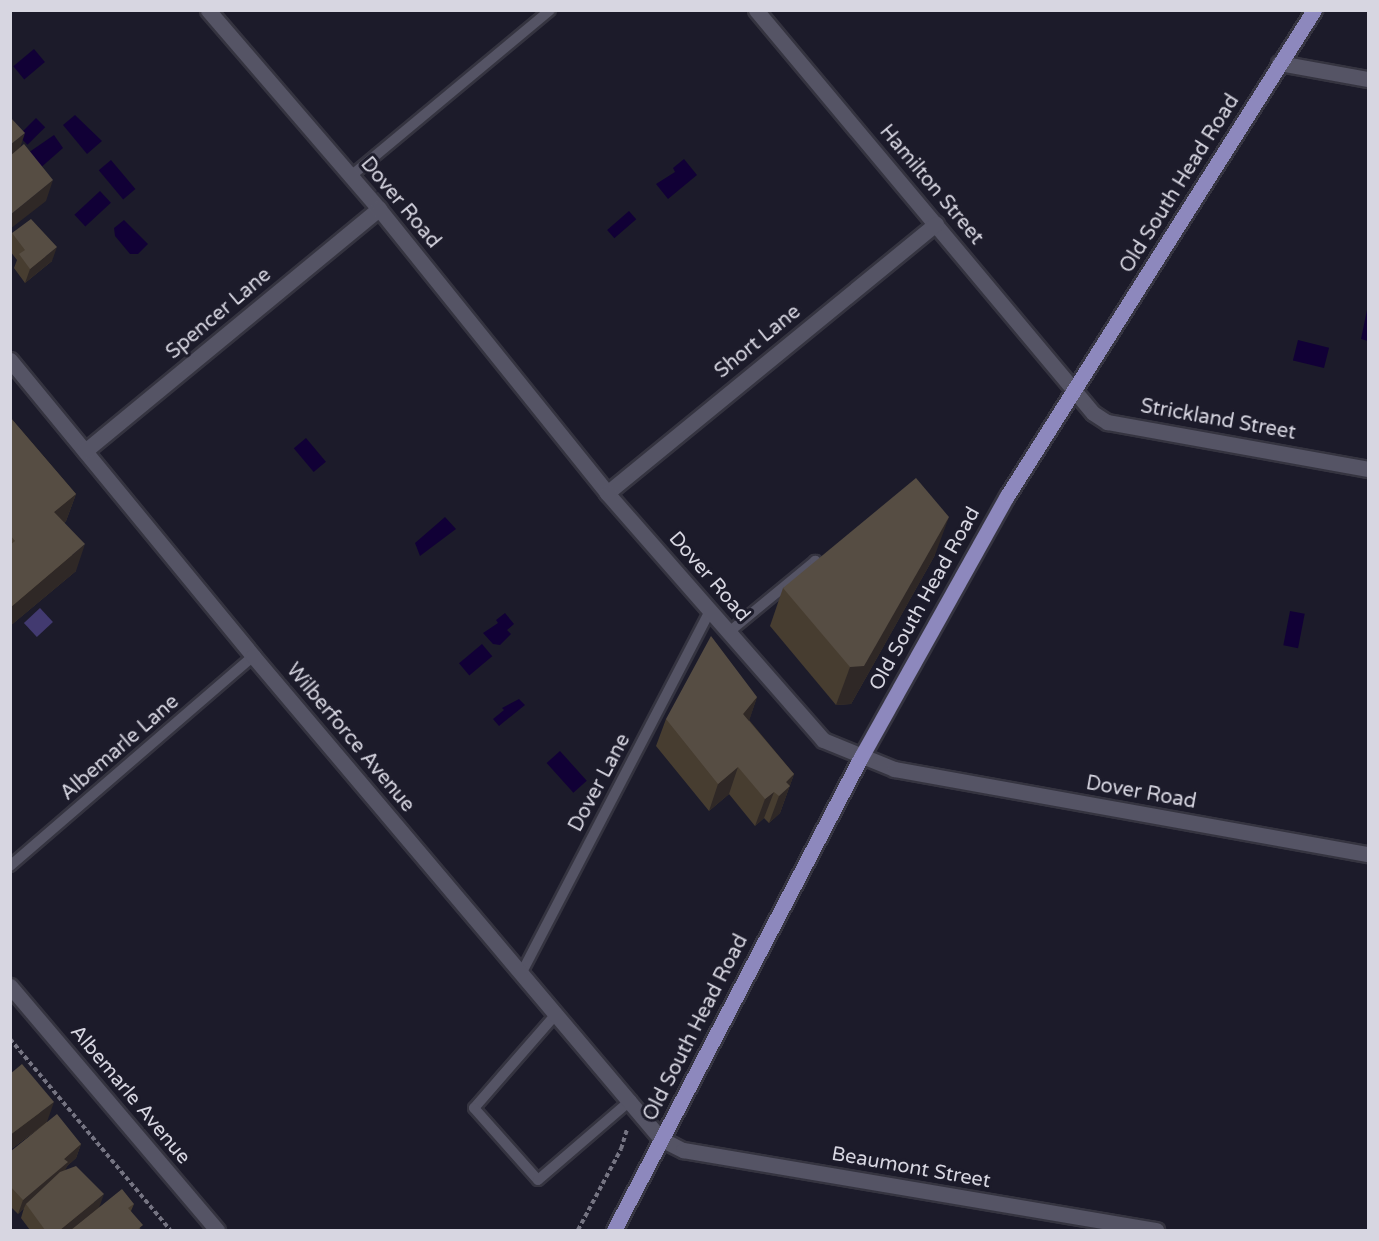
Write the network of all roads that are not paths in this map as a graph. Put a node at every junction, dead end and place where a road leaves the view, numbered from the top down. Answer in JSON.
{"nodes":[{"id":1,"x":208,"y":10,"type":"edge"},
{"id":2,"x":550,"y":10,"type":"edge"},
{"id":3,"x":756,"y":10,"type":"edge"},
{"id":4,"x":1314,"y":10,"type":"edge"},
{"id":5,"x":1279,"y":63,"type":"junction"},
{"id":6,"x":1368,"y":79,"type":"edge"},
{"id":7,"x":351,"y":176,"type":"junction"},
{"id":8,"x":379,"y":209,"type":"junction"},
{"id":9,"x":936,"y":224,"type":"junction"},
{"id":10,"x":10,"y":360,"type":"edge"},
{"id":11,"x":1074,"y":388,"type":"junction"},
{"id":12,"x":85,"y":451,"type":"junction"},
{"id":13,"x":1368,"y":469,"type":"edge"},
{"id":14,"x":608,"y":493,"type":"junction"},
{"id":15,"x":829,"y":578,"type":"edge"},
{"id":16,"x":710,"y":611,"type":"junction"},
{"id":17,"x":729,"y":632,"type":"junction"},
{"id":18,"x":253,"y":656,"type":"junction"},
{"id":19,"x":861,"y":757,"type":"junction"},
{"id":20,"x":1368,"y":854,"type":"edge"},
{"id":21,"x":10,"y":866,"type":"edge"},
{"id":22,"x":522,"y":972,"type":"junction"},
{"id":23,"x":10,"y":986,"type":"edge"},
{"id":24,"x":557,"y":1013,"type":"junction"},
{"id":25,"x":633,"y":1102,"type":"junction"},
{"id":26,"x":661,"y":1139,"type":"junction"},
{"id":27,"x":217,"y":1230,"type":"edge"},
{"id":28,"x":614,"y":1230,"type":"edge"},
{"id":29,"x":1156,"y":1230,"type":"edge"}],
"edges":[{"from":1,"to":7,"type":"street","name":"Dover Road"},
{"from":2,"to":7,"type":"lane"},
{"from":3,"to":9,"type":"street","name":"Hamilton Street"},
{"from":4,"to":5,"type":"main road","name":"Old South Head Road"},
{"from":5,"to":6,"type":"street"},
{"from":5,"to":11,"type":"main road","name":"Old South Head Road"},
{"from":7,"to":8,"type":"street","name":"Dover Road"},
{"from":8,"to":12,"type":"street","name":"Spencer Lane"},
{"from":8,"to":14,"type":"street","name":"Dover Road"},
{"from":9,"to":11,"type":"street","name":"Hamilton Street"},
{"from":9,"to":14,"type":"street","name":"Short Lane"},
{"from":10,"to":12,"type":"street","name":"Wilberforce Avenue"},
{"from":11,"to":13,"type":"street","name":"Strickland Street"},
{"from":11,"to":19,"type":"main road","name":"Old South Head Road"},
{"from":12,"to":18,"type":"street","name":"Wilberforce Avenue"},
{"from":14,"to":16,"type":"street","name":"Dover Road"},
{"from":15,"to":17,"type":"lane"},
{"from":16,"to":17,"type":"street","name":"Dover Road"},
{"from":16,"to":22,"type":"lane","name":"Dover Lane"},
{"from":17,"to":19,"type":"street","name":"Dover Road"},
{"from":18,"to":21,"type":"lane","name":"Albemarle Lane"},
{"from":18,"to":22,"type":"street","name":"Wilberforce Avenue"},
{"from":19,"to":20,"type":"street","name":"Dover Road"},
{"from":19,"to":26,"type":"main road","name":"Old South Head Road"},
{"from":22,"to":24,"type":"street","name":"Wilberforce Avenue"},
{"from":23,"to":27,"type":"street","name":"Albemarle Avenue"},
{"from":24,"to":25,"type":"street","name":"Wilberforce Avenue"},
{"from":24,"to":25,"type":"lane"},
{"from":25,"to":26,"type":"street","name":"Wilberforce Avenue"},
{"from":26,"to":28,"type":"main road","name":"Old South Head Road"},
{"from":26,"to":29,"type":"street","name":"Beaumont Street"}]}
